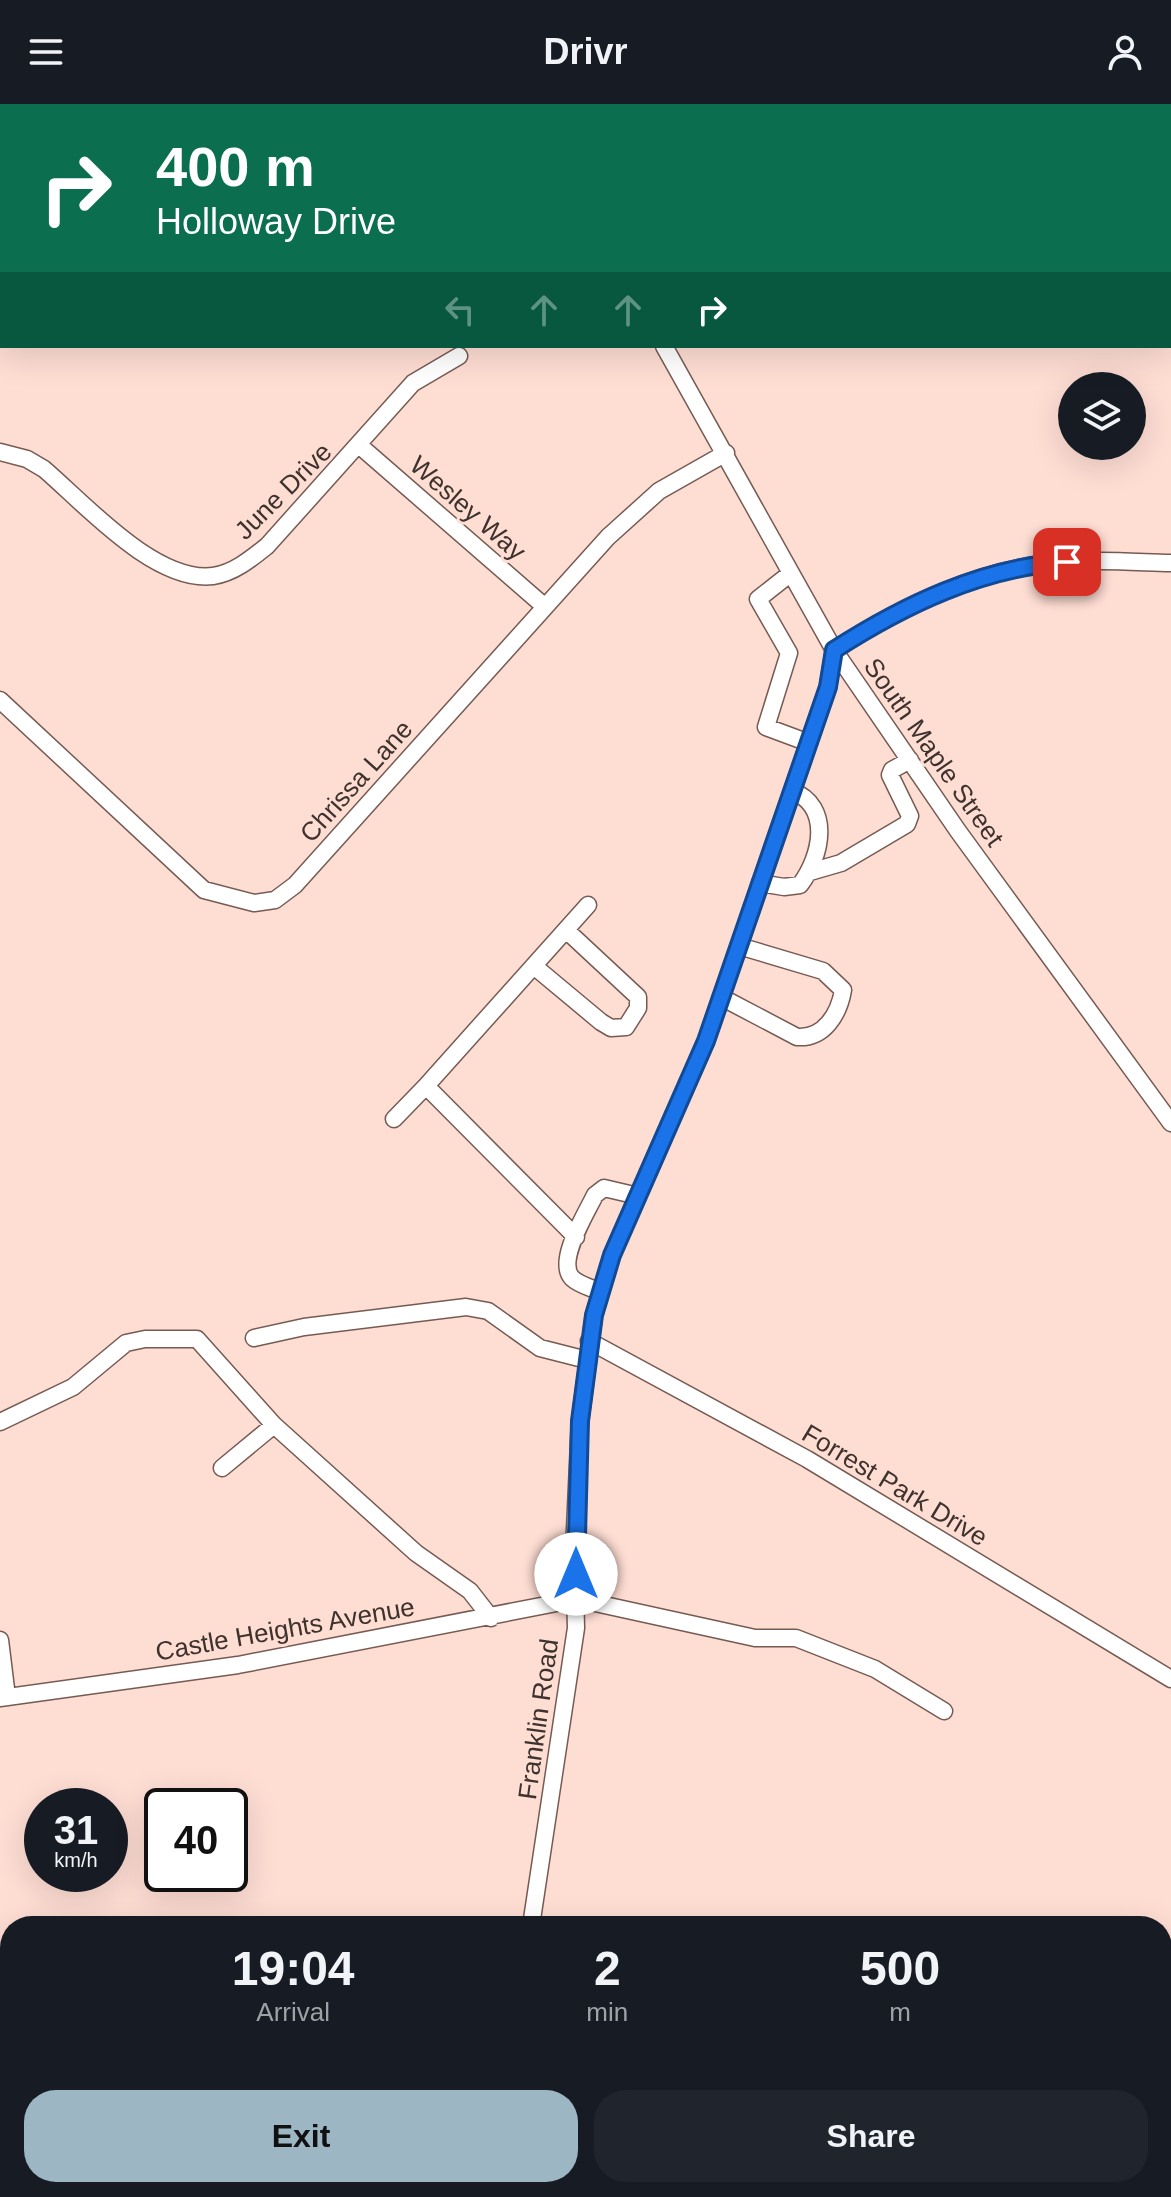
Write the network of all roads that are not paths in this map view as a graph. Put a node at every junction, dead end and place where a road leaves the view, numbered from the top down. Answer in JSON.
{"nodes":[{"id":1,"x":665,"y":348,"type":"edge"},
{"id":2,"x":459,"y":356,"type":"dead end"},
{"id":3,"x":360,"y":446,"type":"junction"},
{"id":4,"x":0,"y":452,"type":"edge"},
{"id":5,"x":726,"y":453,"type":"junction"},
{"id":6,"x":1171,"y":563,"type":"edge"},
{"id":7,"x":791,"y":573,"type":"junction"},
{"id":8,"x":544,"y":606,"type":"junction"},
{"id":9,"x":834,"y":650,"type":"junction"},
{"id":10,"x":0,"y":700,"type":"edge"},
{"id":11,"x":809,"y":743,"type":"junction"},
{"id":12,"x":910,"y":760,"type":"junction"},
{"id":13,"x":792,"y":791,"type":"junction"},
{"id":14,"x":810,"y":872,"type":"junction"},
{"id":15,"x":760,"y":883,"type":"junction"},
{"id":16,"x":588,"y":905,"type":"dead end"},
{"id":17,"x":566,"y":930,"type":"junction"},
{"id":18,"x":739,"y":946,"type":"junction"},
{"id":19,"x":535,"y":967,"type":"junction"},
{"id":20,"x":721,"y":997,"type":"junction"},
{"id":21,"x":426,"y":1086,"type":"junction"},
{"id":22,"x":1169,"y":1117,"type":"edge"},
{"id":23,"x":394,"y":1119,"type":"dead end"},
{"id":24,"x":638,"y":1196,"type":"junction"},
{"id":25,"x":576,"y":1237,"type":"junction"},
{"id":26,"x":601,"y":1292,"type":"junction"},
{"id":27,"x":254,"y":1338,"type":"dead end"},
{"id":28,"x":589,"y":1341,"type":"junction"},
{"id":29,"x":587,"y":1360,"type":"junction"},
{"id":30,"x":0,"y":1422,"type":"edge"},
{"id":31,"x":274,"y":1425,"type":"junction"},
{"id":32,"x":222,"y":1468,"type":"dead end"},
{"id":33,"x":577,"y":1599,"type":"junction"},
{"id":34,"x":491,"y":1618,"type":"junction"},
{"id":35,"x":0,"y":1640,"type":"edge"},
{"id":36,"x":1171,"y":1679,"type":"edge"},
{"id":37,"x":3,"y":1698,"type":"edge"},
{"id":38,"x":944,"y":1711,"type":"dead end"},
{"id":39,"x":532,"y":1916,"type":"edge"}],
"edges":[{"from":1,"to":5,"type":"street","name":"South Maple Street"},
{"from":2,"to":3,"type":"street","name":"June Drive"},
{"from":3,"to":4,"type":"street","name":"June Drive"},
{"from":3,"to":8,"type":"street","name":"Wesley Way"},
{"from":5,"to":7,"type":"street","name":"South Maple Street"},
{"from":5,"to":8,"type":"street","name":"Chrissa Lane"},
{"from":6,"to":9,"type":"street"},
{"from":7,"to":9,"type":"street","name":"South Maple Street"},
{"from":7,"to":11,"type":"street"},
{"from":8,"to":10,"type":"street","name":"Chrissa Lane"},
{"from":9,"to":11,"type":"street","name":"Franklin Road"},
{"from":9,"to":12,"type":"street","name":"South Maple Street"},
{"from":11,"to":13,"type":"street","name":"Franklin Road"},
{"from":12,"to":14,"type":"street"},
{"from":12,"to":22,"type":"street","name":"South Maple Street"},
{"from":13,"to":14,"type":"street"},
{"from":13,"to":15,"type":"street","name":"Franklin Road"},
{"from":14,"to":15,"type":"street"},
{"from":15,"to":18,"type":"street","name":"Franklin Road"},
{"from":16,"to":17,"type":"street"},
{"from":17,"to":19,"type":"street"},
{"from":17,"to":19,"type":"street"},
{"from":18,"to":20,"type":"street","name":"Franklin Road"},
{"from":18,"to":20,"type":"street"},
{"from":19,"to":21,"type":"street"},
{"from":20,"to":24,"type":"street","name":"Franklin Road"},
{"from":21,"to":23,"type":"street"},
{"from":21,"to":25,"type":"street"},
{"from":24,"to":25,"type":"street"},
{"from":24,"to":26,"type":"street","name":"Franklin Road"},
{"from":25,"to":26,"type":"street"},
{"from":26,"to":28,"type":"street","name":"Franklin Road"},
{"from":27,"to":29,"type":"street"},
{"from":28,"to":29,"type":"street","name":"Franklin Road"},
{"from":28,"to":36,"type":"street","name":"Forrest Park Drive"},
{"from":29,"to":33,"type":"street","name":"Franklin Road"},
{"from":30,"to":31,"type":"street"},
{"from":31,"to":32,"type":"street"},
{"from":31,"to":34,"type":"street"},
{"from":33,"to":34,"type":"street","name":"Castle Heights Avenue"},
{"from":33,"to":38,"type":"street"},
{"from":33,"to":39,"type":"street","name":"Franklin Road"},
{"from":34,"to":37,"type":"street","name":"Castle Heights Avenue"},
{"from":35,"to":37,"type":"street"}]}
